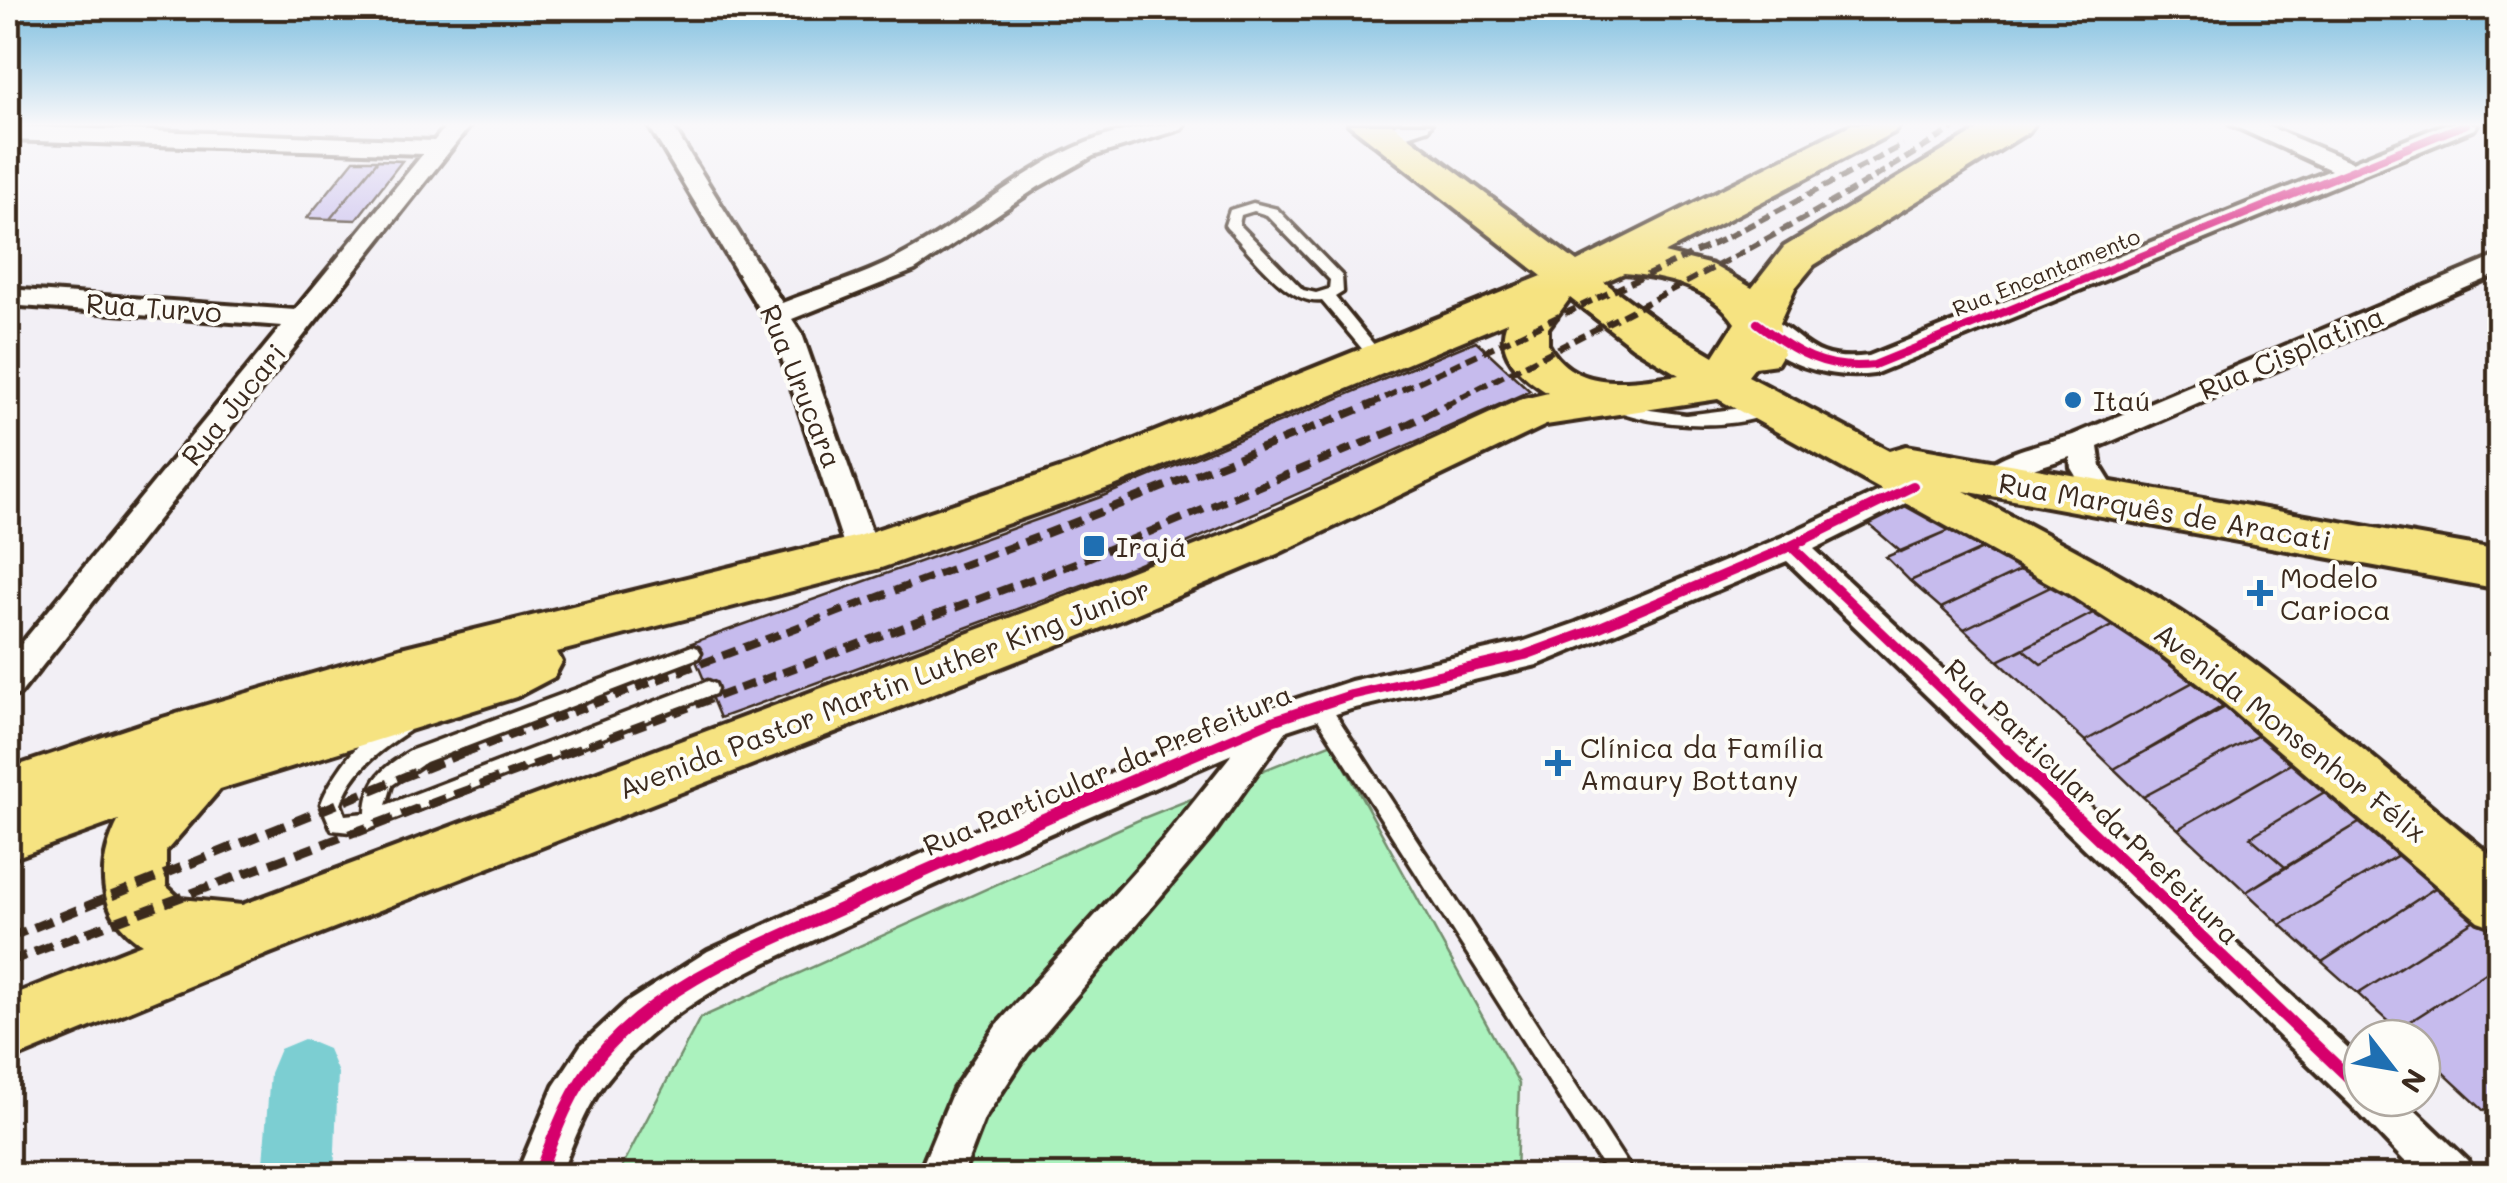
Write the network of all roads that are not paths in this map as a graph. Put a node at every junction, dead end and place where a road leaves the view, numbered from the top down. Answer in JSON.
{"nodes":[{"id":1,"x":414,"y":179,"type":"edge"},
{"id":2,"x":693,"y":179,"type":"edge"},
{"id":3,"x":1035,"y":179,"type":"edge"},
{"id":4,"x":1447,"y":179,"type":"edge"},
{"id":5,"x":1775,"y":179,"type":"edge"},
{"id":6,"x":1925,"y":179,"type":"edge"},
{"id":7,"x":2324,"y":179,"type":"edge"},
{"id":8,"x":1619,"y":260,"type":"junction"},
{"id":9,"x":2500,"y":263,"type":"edge"},
{"id":10,"x":1563,"y":284,"type":"junction"},
{"id":11,"x":8,"y":296,"type":"edge"},
{"id":12,"x":1326,"y":297,"type":"junction"},
{"id":13,"x":777,"y":315,"type":"junction"},
{"id":14,"x":300,"y":319,"type":"junction"},
{"id":15,"x":1757,"y":323,"type":"junction"},
{"id":16,"x":1379,"y":360,"type":"junction"},
{"id":17,"x":1720,"y":380,"type":"junction"},
{"id":18,"x":1605,"y":400,"type":"junction"},
{"id":19,"x":1805,"y":423,"type":"junction"},
{"id":20,"x":2083,"y":442,"type":"junction"},
{"id":21,"x":1991,"y":480,"type":"junction"},
{"id":22,"x":1913,"y":486,"type":"junction"},
{"id":23,"x":2093,"y":505,"type":"junction"},
{"id":24,"x":1791,"y":546,"type":"junction"},
{"id":25,"x":863,"y":554,"type":"junction"},
{"id":26,"x":2500,"y":570,"type":"edge"},
{"id":27,"x":2108,"y":593,"type":"junction"},
{"id":28,"x":593,"y":620,"type":"junction"},
{"id":29,"x":692,"y":653,"type":"dead end"},
{"id":30,"x":8,"y":684,"type":"edge"},
{"id":31,"x":708,"y":689,"type":"dead end"},
{"id":32,"x":444,"y":698,"type":"junction"},
{"id":33,"x":1318,"y":705,"type":"junction"},
{"id":34,"x":1275,"y":720,"type":"junction"},
{"id":35,"x":201,"y":770,"type":"junction"},
{"id":36,"x":8,"y":794,"type":"edge"},
{"id":37,"x":376,"y":818,"type":"junction"},
{"id":38,"x":8,"y":834,"type":"edge"},
{"id":39,"x":2500,"y":901,"type":"edge"},
{"id":40,"x":248,"y":932,"type":"junction"},
{"id":41,"x":8,"y":1028,"type":"edge"},
{"id":42,"x":2342,"y":1071,"type":"edge"},
{"id":43,"x":2392,"y":1118,"type":"edge"},
{"id":44,"x":538,"y":1176,"type":"edge"},
{"id":45,"x":940,"y":1176,"type":"edge"},
{"id":46,"x":1623,"y":1176,"type":"edge"},
{"id":47,"x":2451,"y":1176,"type":"edge"}],
"edges":[{"from":1,"to":14,"type":"street","name":"Rua Jucari"},
{"from":2,"to":13,"type":"street","name":"Rua Urucara"},
{"from":3,"to":13,"type":"street"},
{"from":4,"to":10,"type":"main road","name":"Avenida Monsenhor Félix"},
{"from":5,"to":8,"type":"main road"},
{"from":6,"to":15,"type":"main road"},
{"from":7,"to":15,"type":"street","name":"Rua Encantamento"},
{"from":8,"to":10,"type":"main road"},
{"from":8,"to":15,"type":"main road"},
{"from":9,"to":20,"type":"street","name":"Rua Cisplatina"},
{"from":10,"to":16,"type":"main road"},
{"from":10,"to":17,"type":"main road","name":"Avenida Monsenhor Félix"},
{"from":10,"to":18,"type":"main road"},
{"from":11,"to":14,"type":"street","name":"Rua Turvo"},
{"from":12,"to":12,"type":"lane"},
{"from":12,"to":16,"type":"lane"},
{"from":13,"to":25,"type":"street","name":"Rua Urucara"},
{"from":14,"to":30,"type":"street","name":"Rua Jucari"},
{"from":15,"to":17,"type":"main road"},
{"from":15,"to":19,"type":"main road"},
{"from":16,"to":25,"type":"main road"},
{"from":17,"to":18,"type":"main road","name":"Avenida Pastor Martin Luther King Junior"},
{"from":17,"to":19,"type":"main road","name":"Avenida Monsenhor Félix"},
{"from":18,"to":19,"type":"lane"},
{"from":18,"to":40,"type":"main road","name":"Avenida Pastor Martin Luther King Junior"},
{"from":19,"to":21,"type":"main road","name":"Rua Marquês de Aracati"},
{"from":19,"to":22,"type":"main road","name":"Avenida Monsenhor Félix"},
{"from":20,"to":21,"type":"street","name":"Rua Cisplatina"},
{"from":20,"to":23,"type":"street"},
{"from":21,"to":23,"type":"main road","name":"Rua Marquês de Aracati"},
{"from":22,"to":23,"type":"main road"},
{"from":22,"to":24,"type":"street","name":"Rua Particular da Prefeitura"},
{"from":22,"to":27,"type":"main road","name":"Avenida Monsenhor Félix"},
{"from":23,"to":26,"type":"main road","name":"Rua Marquês de Aracati"},
{"from":23,"to":27,"type":"main road"},
{"from":24,"to":33,"type":"street","name":"Rua Particular da Prefeitura"},
{"from":24,"to":42,"type":"street","name":"Rua Particular da Prefeitura"},
{"from":25,"to":28,"type":"main road"},
{"from":27,"to":39,"type":"main road","name":"Avenida Monsenhor Félix"},
{"from":28,"to":32,"type":"main road"},
{"from":28,"to":36,"type":"main road"},
{"from":29,"to":37,"type":"lane"},
{"from":31,"to":37,"type":"lane"},
{"from":32,"to":35,"type":"main road"},
{"from":32,"to":37,"type":"lane"},
{"from":33,"to":34,"type":"street","name":"Rua Particular da Prefeitura"},
{"from":33,"to":46,"type":"lane"},
{"from":34,"to":44,"type":"street","name":"Rua Particular da Prefeitura"},
{"from":34,"to":45,"type":"street","name":"Rua Particular da Prefeitura"},
{"from":35,"to":38,"type":"main road"},
{"from":35,"to":40,"type":"main road"},
{"from":40,"to":41,"type":"main road","name":"Avenida Pastor Martin Luther King Junior"},
{"from":43,"to":47,"type":"street"}]}
